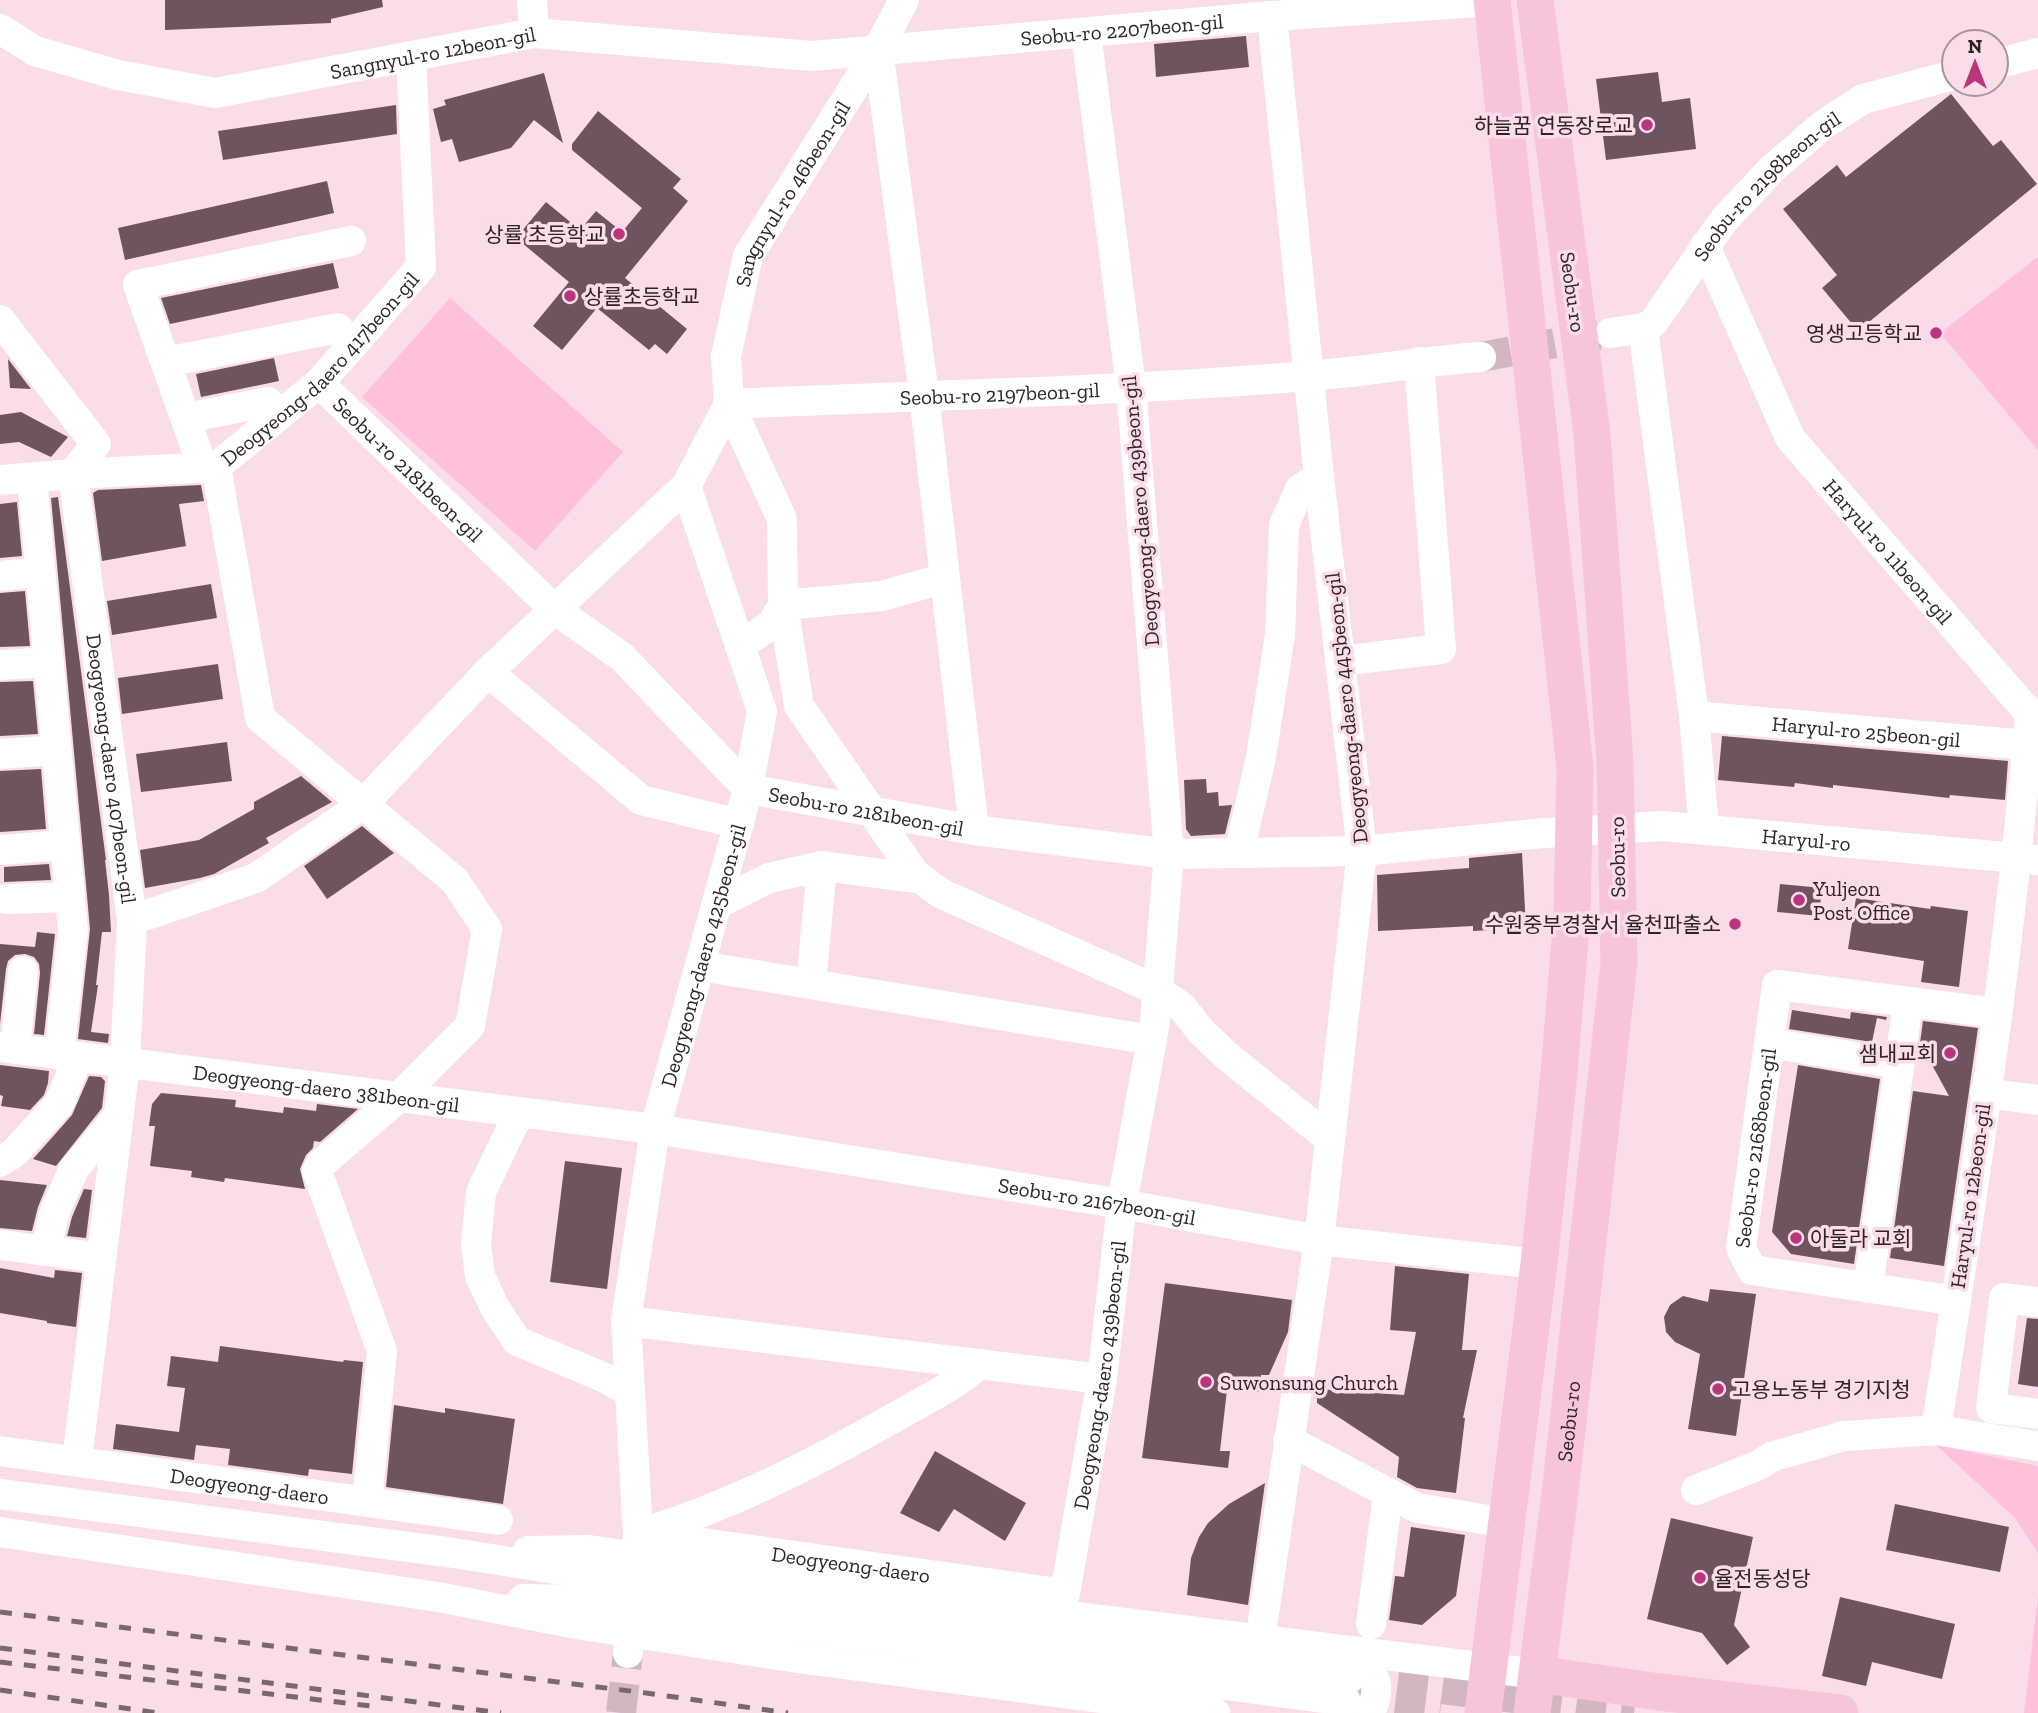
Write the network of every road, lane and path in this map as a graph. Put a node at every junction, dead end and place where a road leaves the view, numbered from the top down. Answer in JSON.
{"nodes":[{"id":1,"x":532,"y":0,"type":"edge"},
{"id":2,"x":904,"y":0,"type":"edge"},
{"id":3,"x":1535,"y":0,"type":"edge"},
{"id":4,"x":1492,"y":1,"type":"edge"},
{"id":5,"x":1272,"y":16,"type":"junction"},
{"id":6,"x":0,"y":29,"type":"edge"},
{"id":7,"x":534,"y":33,"type":"junction"},
{"id":8,"x":1086,"y":33,"type":"junction"},
{"id":9,"x":878,"y":49,"type":"junction"},
{"id":10,"x":2038,"y":53,"type":"edge"},
{"id":11,"x":411,"y":56,"type":"junction"},
{"id":12,"x":2010,"y":60,"type":"edge"},
{"id":13,"x":1940,"y":79,"type":"edge"},
{"id":14,"x":351,"y":241,"type":"dead end"},
{"id":15,"x":1705,"y":246,"type":"junction"},
{"id":16,"x":0,"y":320,"type":"edge"},
{"id":17,"x":338,"y":328,"type":"dead end"},
{"id":18,"x":1643,"y":328,"type":"junction"},
{"id":19,"x":1610,"y":333,"type":"tunnel mouth"},
{"id":20,"x":1481,"y":357,"type":"tunnel mouth"},
{"id":21,"x":166,"y":362,"type":"junction"},
{"id":22,"x":1419,"y":362,"type":"junction"},
{"id":23,"x":1309,"y":376,"type":"junction"},
{"id":24,"x":319,"y":383,"type":"junction"},
{"id":25,"x":1131,"y":387,"type":"junction"},
{"id":26,"x":924,"y":395,"type":"junction"},
{"id":27,"x":268,"y":402,"type":"dead end"},
{"id":28,"x":729,"y":404,"type":"junction"},
{"id":29,"x":186,"y":418,"type":"junction"},
{"id":30,"x":209,"y":468,"type":"junction"},
{"id":31,"x":73,"y":474,"type":"junction"},
{"id":32,"x":1319,"y":477,"type":"junction"},
{"id":33,"x":32,"y":478,"type":"junction"},
{"id":34,"x":0,"y":481,"type":"edge"},
{"id":35,"x":686,"y":486,"type":"junction"},
{"id":36,"x":40,"y":572,"type":"junction"},
{"id":37,"x":0,"y":576,"type":"edge"},
{"id":38,"x":945,"y":578,"type":"junction"},
{"id":39,"x":783,"y":605,"type":"junction"},
{"id":40,"x":554,"y":609,"type":"junction"},
{"id":41,"x":740,"y":646,"type":"junction"},
{"id":42,"x":1340,"y":661,"type":"junction"},
{"id":43,"x":48,"y":662,"type":"junction"},
{"id":44,"x":0,"y":665,"type":"edge"},
{"id":45,"x":488,"y":672,"type":"junction"},
{"id":46,"x":1694,"y":716,"type":"junction"},
{"id":47,"x":2033,"y":746,"type":"edge"},
{"id":48,"x":56,"y":750,"type":"junction"},
{"id":49,"x":0,"y":754,"type":"edge"},
{"id":50,"x":748,"y":789,"type":"junction"},
{"id":51,"x":363,"y":804,"type":"junction"},
{"id":52,"x":872,"y":812,"type":"junction"},
{"id":53,"x":738,"y":824,"type":"junction"},
{"id":54,"x":1616,"y":828,"type":"junction"},
{"id":55,"x":1704,"y":828,"type":"junction"},
{"id":56,"x":974,"y":830,"type":"junction"},
{"id":57,"x":1574,"y":831,"type":"junction"},
{"id":58,"x":65,"y":845,"type":"junction"},
{"id":59,"x":0,"y":850,"type":"edge"},
{"id":60,"x":1362,"y":851,"type":"junction"},
{"id":61,"x":1239,"y":853,"type":"junction"},
{"id":62,"x":1169,"y":854,"type":"junction"},
{"id":63,"x":2027,"y":859,"type":"edge"},
{"id":64,"x":822,"y":866,"type":"junction"},
{"id":65,"x":922,"y":879,"type":"junction"},
{"id":66,"x":70,"y":898,"type":"junction"},
{"id":67,"x":7,"y":899,"type":"dead end"},
{"id":68,"x":716,"y":904,"type":"junction"},
{"id":69,"x":132,"y":920,"type":"junction"},
{"id":70,"x":699,"y":966,"type":"junction"},
{"id":71,"x":23,"y":971,"type":"dead end"},
{"id":72,"x":811,"y":984,"type":"junction"},
{"id":73,"x":1157,"y":990,"type":"junction"},
{"id":74,"x":1908,"y":1003,"type":"junction"},
{"id":75,"x":1996,"y":1013,"type":"junction"},
{"id":76,"x":1152,"y":1040,"type":"junction"},
{"id":77,"x":1769,"y":1043,"type":"junction"},
{"id":78,"x":7,"y":1048,"type":"edge"},
{"id":79,"x":68,"y":1056,"type":"junction"},
{"id":80,"x":125,"y":1063,"type":"junction"},
{"id":81,"x":1899,"y":1064,"type":"junction"},
{"id":82,"x":1985,"y":1093,"type":"junction"},
{"id":83,"x":399,"y":1097,"type":"junction"},
{"id":84,"x":2038,"y":1100,"type":"edge"},
{"id":85,"x":524,"y":1113,"type":"junction"},
{"id":86,"x":118,"y":1116,"type":"junction"},
{"id":87,"x":654,"y":1129,"type":"junction"},
{"id":88,"x":1330,"y":1139,"type":"junction"},
{"id":89,"x":0,"y":1162,"type":"edge"},
{"id":90,"x":1122,"y":1204,"type":"junction"},
{"id":91,"x":1319,"y":1240,"type":"junction"},
{"id":92,"x":0,"y":1245,"type":"edge"},
{"id":93,"x":45,"y":1251,"type":"junction"},
{"id":94,"x":101,"y":1258,"type":"junction"},
{"id":95,"x":1539,"y":1264,"type":"junction"},
{"id":96,"x":1868,"y":1288,"type":"junction"},
{"id":97,"x":1956,"y":1301,"type":"junction"},
{"id":98,"x":2038,"y":1302,"type":"edge"},
{"id":99,"x":626,"y":1321,"type":"junction"},
{"id":100,"x":979,"y":1364,"type":"junction"},
{"id":101,"x":1102,"y":1379,"type":"junction"},
{"id":102,"x":630,"y":1392,"type":"junction"},
{"id":103,"x":2038,"y":1414,"type":"edge"},
{"id":104,"x":1936,"y":1430,"type":"junction"},
{"id":105,"x":1288,"y":1440,"type":"junction"},
{"id":106,"x":2038,"y":1446,"type":"edge"},
{"id":107,"x":0,"y":1451,"type":"edge"},
{"id":108,"x":77,"y":1461,"type":"junction"},
{"id":109,"x":1696,"y":1490,"type":"dead end"},
{"id":110,"x":0,"y":1494,"type":"edge"},
{"id":111,"x":1388,"y":1494,"type":"junction"},
{"id":112,"x":367,"y":1502,"type":"junction"},
{"id":113,"x":498,"y":1520,"type":"dead end"},
{"id":114,"x":1506,"y":1523,"type":"junction"},
{"id":115,"x":0,"y":1532,"type":"edge"},
{"id":116,"x":638,"y":1534,"type":"junction"},
{"id":117,"x":586,"y":1587,"type":"junction"},
{"id":118,"x":1066,"y":1594,"type":"joint"},
{"id":119,"x":1263,"y":1621,"type":"dead end"},
{"id":120,"x":1371,"y":1623,"type":"dead end"},
{"id":121,"x":628,"y":1653,"type":"tunnel mouth"},
{"id":122,"x":1488,"y":1668,"type":"junction"},
{"id":123,"x":1537,"y":1674,"type":"junction"},
{"id":124,"x":1355,"y":1686,"type":"edge"},
{"id":125,"x":1659,"y":1692,"type":"junction"},
{"id":126,"x":1215,"y":1713,"type":"edge"},
{"id":127,"x":1483,"y":1713,"type":"edge"},
{"id":128,"x":1532,"y":1713,"type":"edge"},
{"id":129,"x":1628,"y":1713,"type":"edge"},
{"id":130,"x":1840,"y":1713,"type":"edge"}],
"edges":[{"from":1,"to":7,"type":"street"},
{"from":2,"to":9,"type":"street","name":"Sangnyul-ro 46beon-gil"},
{"from":3,"to":54,"type":"main road","name":"Seobu-ro"},
{"from":4,"to":5,"type":"street","name":"Seobu-ro 2207beon-gil"},
{"from":4,"to":57,"type":"main road","name":"Seobu-ro"},
{"from":5,"to":8,"type":"street","name":"Seobu-ro 2207beon-gil"},
{"from":5,"to":23,"type":"street","name":"Deogyeong-daero 445beon-gil"},
{"from":6,"to":11,"type":"street","name":"Sangnyul-ro 12beon-gil"},
{"from":7,"to":9,"type":"street","name":"Sangnyul-ro 12beon-gil"},
{"from":7,"to":11,"type":"street","name":"Sangnyul-ro 12beon-gil"},
{"from":8,"to":9,"type":"street","name":"Seobu-ro 2207beon-gil"},
{"from":8,"to":25,"type":"street","name":"Deogyeong-daero 439beon-gil"},
{"from":9,"to":26,"type":"street"},
{"from":9,"to":28,"type":"street","name":"Sangnyul-ro 46beon-gil"},
{"from":10,"to":12,"type":"street"},
{"from":11,"to":24,"type":"street","name":"Deogyeong-daero 417beon-gil"},
{"from":13,"to":15,"type":"street","name":"Seobu-ro 2198beon-gil"},
{"from":14,"to":21,"type":"street"},
{"from":15,"to":18,"type":"street","name":"Seobu-ro 2198beon-gil"},
{"from":15,"to":47,"type":"street","name":"Haryul-ro 11beon-gil"},
{"from":16,"to":31,"type":"street"},
{"from":17,"to":21,"type":"street"},
{"from":18,"to":19,"type":"street"},
{"from":18,"to":46,"type":"street"},
{"from":20,"to":22,"type":"street","name":"Seobu-ro 2197beon-gil"},
{"from":21,"to":29,"type":"street"},
{"from":22,"to":23,"type":"street","name":"Seobu-ro 2197beon-gil"},
{"from":22,"to":42,"type":"street"},
{"from":23,"to":25,"type":"street","name":"Seobu-ro 2197beon-gil"},
{"from":23,"to":32,"type":"street","name":"Deogyeong-daero 445beon-gil"},
{"from":24,"to":30,"type":"street","name":"Deogyeong-daero 417beon-gil"},
{"from":24,"to":40,"type":"street","name":"Seobu-ro 2181beon-gil"},
{"from":25,"to":26,"type":"street","name":"Seobu-ro 2197beon-gil"},
{"from":25,"to":62,"type":"street","name":"Deogyeong-daero 439beon-gil"},
{"from":26,"to":28,"type":"street","name":"Seobu-ro 2197beon-gil"},
{"from":26,"to":38,"type":"street"},
{"from":27,"to":29,"type":"street"},
{"from":28,"to":35,"type":"street"},
{"from":28,"to":39,"type":"street"},
{"from":29,"to":30,"type":"street"},
{"from":30,"to":31,"type":"street"},
{"from":30,"to":51,"type":"street","name":"Deogyeong-daero 417beon-gil"},
{"from":31,"to":33,"type":"street"},
{"from":31,"to":69,"type":"street","name":"Deogyeong-daero 407beon-gil"},
{"from":32,"to":42,"type":"street","name":"Deogyeong-daero 445beon-gil"},
{"from":32,"to":61,"type":"street"},
{"from":33,"to":34,"type":"street"},
{"from":33,"to":36,"type":"street"},
{"from":35,"to":40,"type":"street"},
{"from":35,"to":41,"type":"street","name":"Deogyeong-daero 425beon-gil"},
{"from":36,"to":37,"type":"street"},
{"from":36,"to":43,"type":"street"},
{"from":38,"to":39,"type":"street"},
{"from":38,"to":56,"type":"street"},
{"from":39,"to":41,"type":"street"},
{"from":39,"to":52,"type":"street"},
{"from":40,"to":45,"type":"street"},
{"from":40,"to":50,"type":"street","name":"Seobu-ro 2181beon-gil"},
{"from":41,"to":50,"type":"street","name":"Deogyeong-daero 425beon-gil"},
{"from":42,"to":60,"type":"street","name":"Deogyeong-daero 445beon-gil"},
{"from":43,"to":44,"type":"street"},
{"from":43,"to":48,"type":"street"},
{"from":45,"to":51,"type":"street"},
{"from":45,"to":53,"type":"street"},
{"from":46,"to":47,"type":"street","name":"Haryul-ro 25beon-gil"},
{"from":46,"to":55,"type":"street"},
{"from":47,"to":63,"type":"street","name":"Haryul-ro 11beon-gil"},
{"from":48,"to":49,"type":"street"},
{"from":48,"to":58,"type":"street"},
{"from":50,"to":52,"type":"street","name":"Seobu-ro 2181beon-gil"},
{"from":50,"to":53,"type":"street","name":"Deogyeong-daero 425beon-gil"},
{"from":51,"to":69,"type":"street"},
{"from":51,"to":83,"type":"street","name":"Deogyeong-daero 417beon-gil"},
{"from":52,"to":56,"type":"street","name":"Seobu-ro 2181beon-gil"},
{"from":52,"to":65,"type":"street"},
{"from":53,"to":68,"type":"street","name":"Deogyeong-daero 425beon-gil"},
{"from":54,"to":55,"type":"street","name":"Haryul-ro"},
{"from":54,"to":57,"type":"street","name":"Haryul-ro"},
{"from":54,"to":123,"type":"main road","name":"Seobu-ro"},
{"from":55,"to":63,"type":"street","name":"Haryul-ro"},
{"from":56,"to":62,"type":"street","name":"Seobu-ro 2181beon-gil"},
{"from":57,"to":60,"type":"street","name":"Seobu-ro 2181beon-gil"},
{"from":57,"to":95,"type":"main road","name":"Seobu-ro"},
{"from":58,"to":59,"type":"street"},
{"from":58,"to":66,"type":"street"},
{"from":60,"to":61,"type":"street","name":"Seobu-ro 2181beon-gil"},
{"from":60,"to":88,"type":"street","name":"Deogyeong-daero 445beon-gil"},
{"from":61,"to":62,"type":"street","name":"Seobu-ro 2181beon-gil"},
{"from":62,"to":73,"type":"street","name":"Deogyeong-daero 439beon-gil"},
{"from":63,"to":75,"type":"street","name":"Haryul-ro 12beon-gil"},
{"from":64,"to":65,"type":"street"},
{"from":64,"to":68,"type":"street"},
{"from":64,"to":72,"type":"street"},
{"from":65,"to":73,"type":"street"},
{"from":66,"to":67,"type":"street"},
{"from":66,"to":79,"type":"street"},
{"from":68,"to":70,"type":"street","name":"Deogyeong-daero 425beon-gil"},
{"from":69,"to":80,"type":"street","name":"Deogyeong-daero 407beon-gil"},
{"from":70,"to":72,"type":"street"},
{"from":70,"to":87,"type":"street","name":"Deogyeong-daero 425beon-gil"},
{"from":71,"to":78,"type":"street"},
{"from":72,"to":76,"type":"street"},
{"from":73,"to":76,"type":"street","name":"Deogyeong-daero 439beon-gil"},
{"from":73,"to":88,"type":"street"},
{"from":74,"to":75,"type":"street"},
{"from":74,"to":77,"type":"street","name":"Seobu-ro 2168beon-gil"},
{"from":74,"to":81,"type":"street"},
{"from":75,"to":82,"type":"street","name":"Haryul-ro 12beon-gil"},
{"from":76,"to":90,"type":"street","name":"Deogyeong-daero 439beon-gil"},
{"from":77,"to":81,"type":"street"},
{"from":77,"to":96,"type":"street","name":"Seobu-ro 2168beon-gil"},
{"from":78,"to":79,"type":"street","name":"Deogyeong-daero 381beon-gil"},
{"from":79,"to":80,"type":"street","name":"Deogyeong-daero 381beon-gil"},
{"from":79,"to":89,"type":"street"},
{"from":80,"to":83,"type":"street","name":"Deogyeong-daero 381beon-gil"},
{"from":80,"to":86,"type":"street","name":"Deogyeong-daero 407beon-gil"},
{"from":81,"to":96,"type":"street"},
{"from":82,"to":84,"type":"street"},
{"from":82,"to":97,"type":"street","name":"Haryul-ro 12beon-gil"},
{"from":83,"to":85,"type":"street","name":"Deogyeong-daero 381beon-gil"},
{"from":83,"to":112,"type":"street","name":"Deogyeong-daero 417beon-gil"},
{"from":85,"to":87,"type":"street","name":"Deogyeong-daero 381beon-gil"},
{"from":85,"to":102,"type":"street"},
{"from":86,"to":93,"type":"street"},
{"from":86,"to":94,"type":"street","name":"Deogyeong-daero 407beon-gil"},
{"from":87,"to":90,"type":"street","name":"Seobu-ro 2167beon-gil"},
{"from":87,"to":99,"type":"street","name":"Deogyeong-daero 425beon-gil"},
{"from":88,"to":91,"type":"street","name":"Deogyeong-daero 445beon-gil"},
{"from":90,"to":91,"type":"street","name":"Seobu-ro 2167beon-gil"},
{"from":90,"to":101,"type":"street","name":"Deogyeong-daero 439beon-gil"},
{"from":91,"to":95,"type":"street","name":"Seobu-ro 2167beon-gil"},
{"from":91,"to":105,"type":"street","name":"Deogyeong-daero 445beon-gil"},
{"from":92,"to":93,"type":"street"},
{"from":93,"to":94,"type":"street"},
{"from":94,"to":108,"type":"street","name":"Deogyeong-daero 407beon-gil"},
{"from":95,"to":114,"type":"main road","name":"Seobu-ro"},
{"from":96,"to":97,"type":"street","name":"Seobu-ro 2168beon-gil"},
{"from":97,"to":104,"type":"street","name":"Haryul-ro 12beon-gil"},
{"from":98,"to":103,"type":"street"},
{"from":99,"to":100,"type":"street"},
{"from":99,"to":102,"type":"street","name":"Deogyeong-daero 425beon-gil"},
{"from":100,"to":101,"type":"street"},
{"from":100,"to":116,"type":"street"},
{"from":101,"to":118,"type":"street","name":"Deogyeong-daero 439beon-gil"},
{"from":102,"to":116,"type":"street","name":"Deogyeong-daero 425beon-gil"},
{"from":104,"to":106,"type":"street"},
{"from":104,"to":109,"type":"street"},
{"from":105,"to":111,"type":"street"},
{"from":105,"to":119,"type":"street","name":"Deogyeong-daero 445beon-gil"},
{"from":107,"to":108,"type":"street","name":"Deogyeong-daero"},
{"from":108,"to":112,"type":"street","name":"Deogyeong-daero"},
{"from":110,"to":117,"type":"street"},
{"from":111,"to":114,"type":"street"},
{"from":111,"to":120,"type":"street"},
{"from":112,"to":113,"type":"street","name":"Deogyeong-daero"},
{"from":114,"to":122,"type":"main road","name":"Seobu-ro"},
{"from":115,"to":117,"type":"street"},
{"from":116,"to":118,"type":"street","name":"Deogyeong-daero"},
{"from":116,"to":121,"type":"street","name":"Deogyeong-daero 425beon-gil"},
{"from":117,"to":124,"type":"street"},
{"from":117,"to":124,"type":"street"},
{"from":117,"to":126,"type":"street"},
{"from":122,"to":123,"type":"street"},
{"from":122,"to":124,"type":"street"},
{"from":122,"to":127,"type":"main road","name":"Seobu-ro"},
{"from":123,"to":125,"type":"main road"},
{"from":123,"to":128,"type":"main road","name":"Seobu-ro"},
{"from":125,"to":129,"type":"main road"},
{"from":125,"to":130,"type":"main road"}]}
